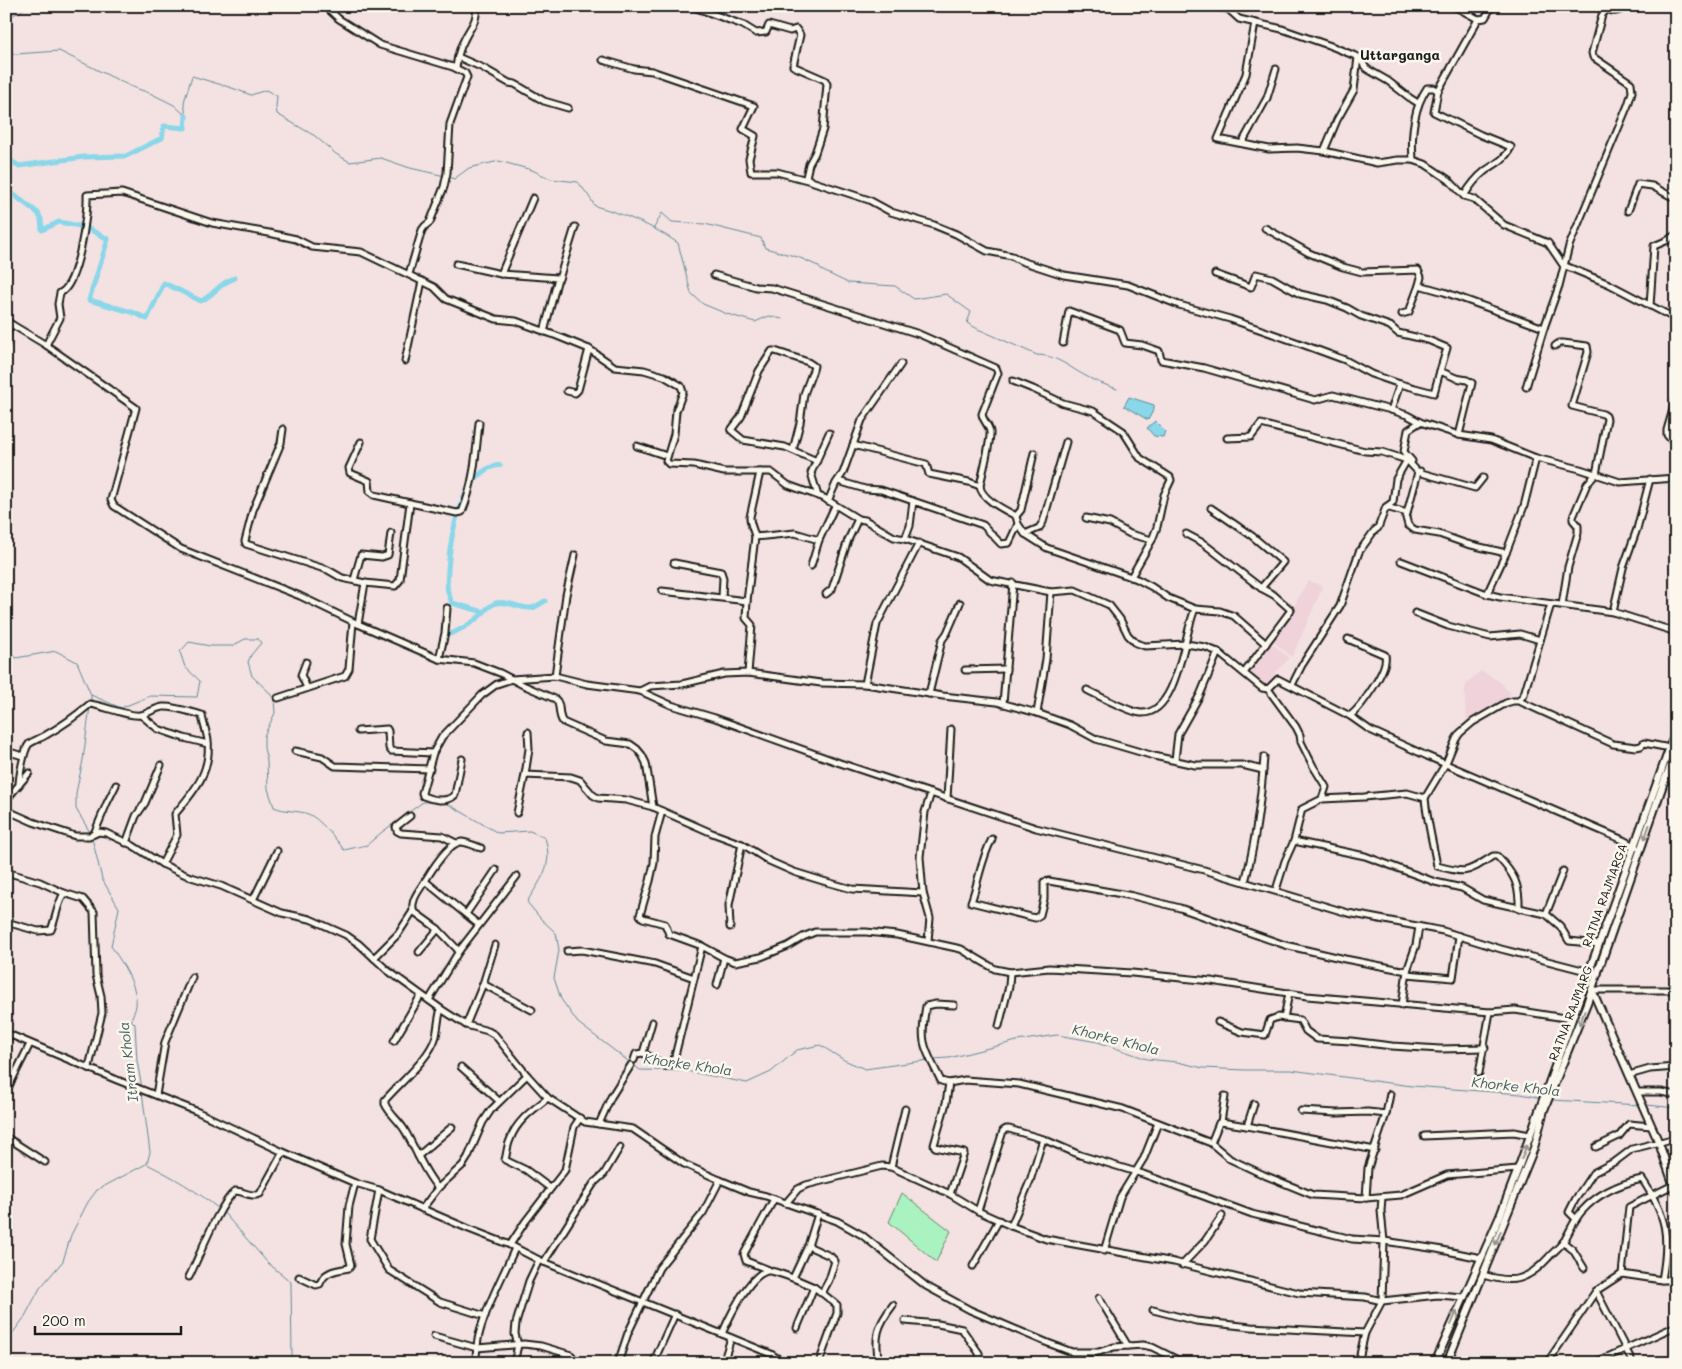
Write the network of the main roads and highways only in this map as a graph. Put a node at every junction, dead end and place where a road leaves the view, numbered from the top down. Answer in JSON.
{"nodes":[{"id":1,"x":1676,"y":730,"type":"edge"},
{"id":2,"x":1668,"y":752,"type":"junction"},
{"id":3,"x":1675,"y":755,"type":"edge"},
{"id":4,"x":1637,"y":848,"type":"junction"},
{"id":5,"x":1592,"y":990,"type":"junction"},
{"id":6,"x":1579,"y":1002,"type":"junction"},
{"id":7,"x":1587,"y":1004,"type":"junction"},
{"id":8,"x":1548,"y":1096,"type":"junction"},
{"id":9,"x":1541,"y":1111,"type":"junction"},
{"id":10,"x":1675,"y":1187,"type":"edge"},
{"id":11,"x":1435,"y":1363,"type":"edge"},
{"id":12,"x":1447,"y":1363,"type":"edge"}],
"edges":[{"from":1,"to":2,"type":"main road","name":"RATNA RAJMARGA"},
{"from":2,"to":3,"type":"main road"},
{"from":2,"to":4,"type":"main road","name":"RATNA RAJMARGA"},
{"from":3,"to":4,"type":"main road","name":"RATNA RAJMARG","one_way":true},
{"from":4,"to":5,"type":"main road","name":"RATNA RAJMARG"},
{"from":4,"to":6,"type":"main road","name":"RATNA RAJMARGA"},
{"from":5,"to":7,"type":"main road","name":"RATNA RAJMARG"},
{"from":5,"to":10,"type":"main road"},
{"from":6,"to":7,"type":"main road"},
{"from":6,"to":8,"type":"main road","name":"RATNA RAJMARGA"},
{"from":7,"to":8,"type":"main road","name":"RATNA RAJMARG","one_way":true},
{"from":8,"to":9,"type":"main road","name":"RATNA RAJMARG"},
{"from":11,"to":9,"type":"main road","name":"RATNA RAJMARG","one_way":true},
{"from":9,"to":12,"type":"main road","name":"RATNA RAJMARG","one_way":true}]}
